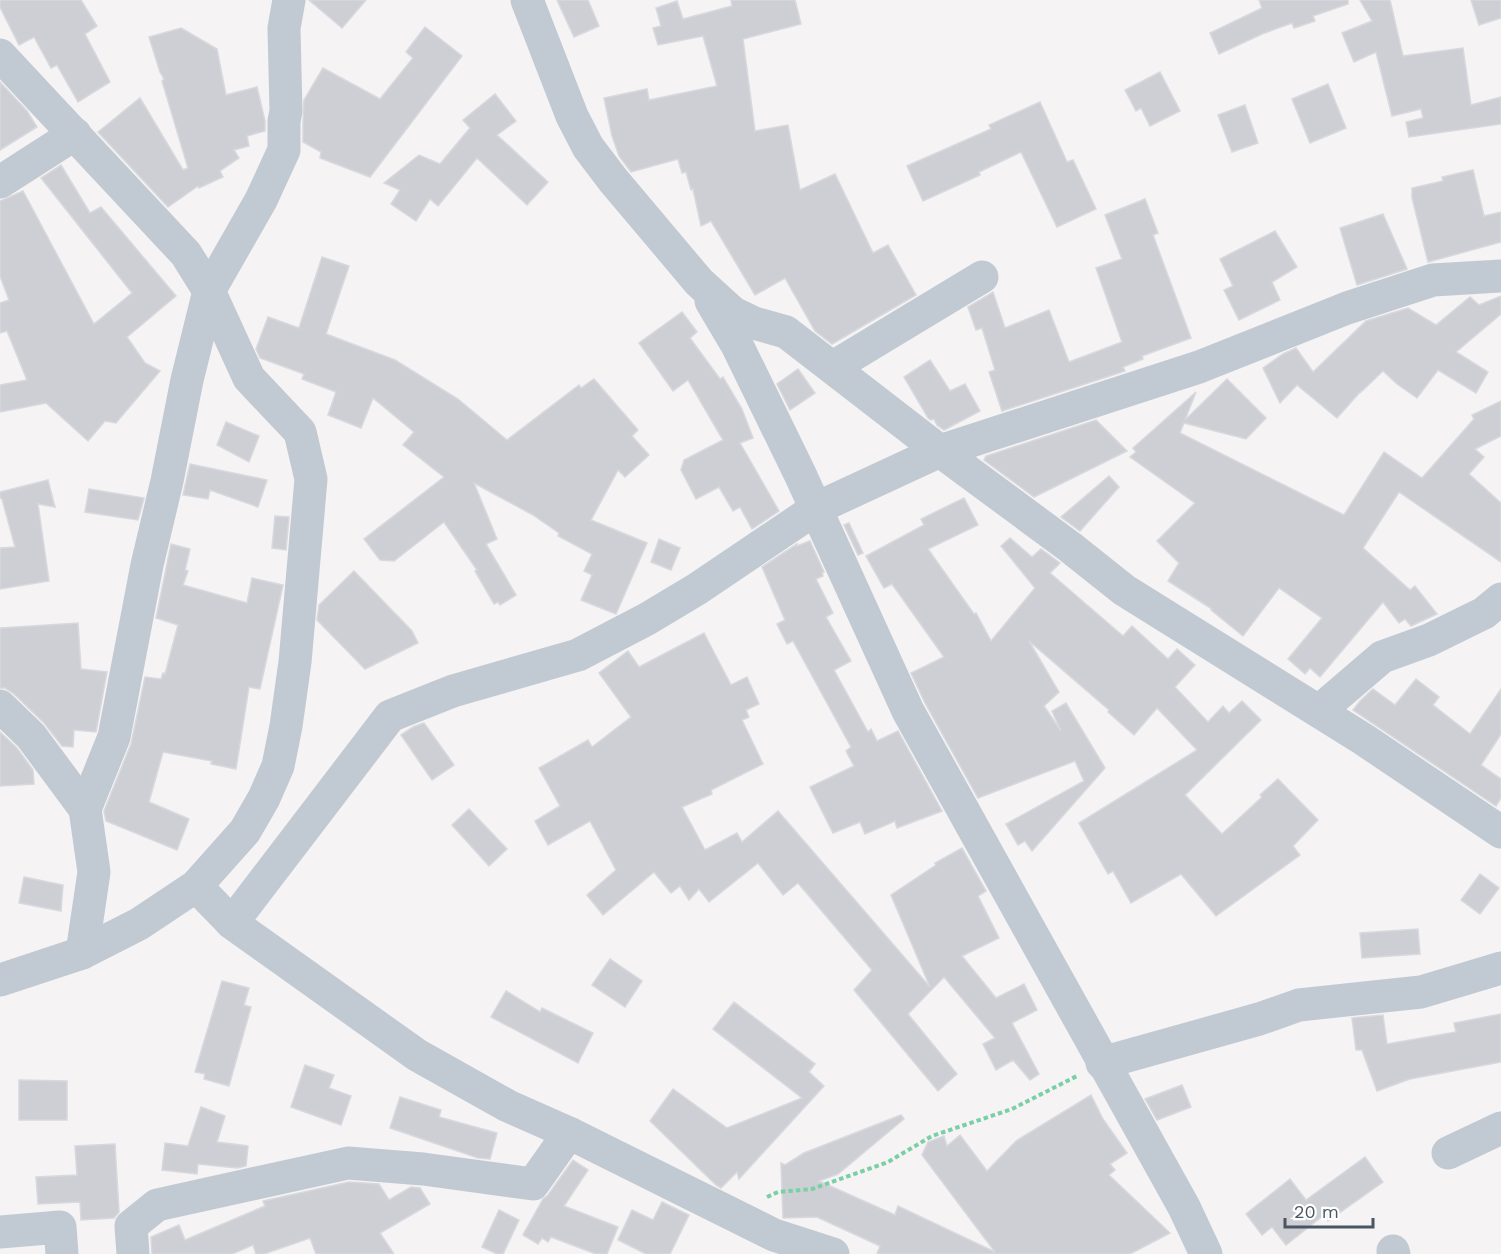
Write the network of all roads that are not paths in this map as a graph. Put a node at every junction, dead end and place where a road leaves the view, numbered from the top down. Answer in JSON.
{"nodes":[{"id":1,"x":289,"y":0,"type":"edge"},
{"id":2,"x":527,"y":0,"type":"edge"},
{"id":3,"x":0,"y":55,"type":"edge"},
{"id":4,"x":75,"y":134,"type":"junction"},
{"id":5,"x":0,"y":182,"type":"edge"},
{"id":6,"x":1501,"y":276,"type":"edge"},
{"id":7,"x":982,"y":277,"type":"dead end"},
{"id":8,"x":699,"y":282,"type":"junction"},
{"id":9,"x":209,"y":291,"type":"junction"},
{"id":10,"x":833,"y":367,"type":"junction"},
{"id":11,"x":940,"y":451,"type":"junction"},
{"id":12,"x":816,"y":508,"type":"junction"},
{"id":13,"x":1501,"y":599,"type":"edge"},
{"id":14,"x":0,"y":706,"type":"edge"},
{"id":15,"x":1319,"y":711,"type":"junction"},
{"id":16,"x":85,"y":809,"type":"junction"},
{"id":17,"x":1501,"y":832,"type":"edge"},
{"id":18,"x":196,"y":886,"type":"junction"},
{"id":19,"x":232,"y":922,"type":"junction"},
{"id":20,"x":82,"y":953,"type":"junction"},
{"id":21,"x":1501,"y":968,"type":"edge"},
{"id":22,"x":0,"y":980,"type":"edge"},
{"id":23,"x":1102,"y":1063,"type":"junction"},
{"id":24,"x":1501,"y":1128,"type":"edge"},
{"id":25,"x":569,"y":1133,"type":"junction"},
{"id":26,"x":1448,"y":1153,"type":"dead end"},
{"id":27,"x":0,"y":1232,"type":"edge"},
{"id":28,"x":62,"y":1254,"type":"edge"},
{"id":29,"x":133,"y":1254,"type":"edge"},
{"id":30,"x":834,"y":1254,"type":"edge"},
{"id":31,"x":1206,"y":1254,"type":"edge"}],
"edges":[{"from":1,"to":9,"type":"street"},
{"from":2,"to":8,"type":"street"},
{"from":3,"to":4,"type":"street"},
{"from":4,"to":5,"type":"street"},
{"from":4,"to":9,"type":"street"},
{"from":6,"to":11,"type":"street"},
{"from":7,"to":10,"type":"street"},
{"from":8,"to":10,"type":"street"},
{"from":8,"to":12,"type":"street"},
{"from":9,"to":16,"type":"street"},
{"from":9,"to":18,"type":"street"},
{"from":10,"to":11,"type":"street"},
{"from":11,"to":12,"type":"street"},
{"from":11,"to":15,"type":"street"},
{"from":12,"to":19,"type":"street"},
{"from":12,"to":23,"type":"street"},
{"from":13,"to":15,"type":"street"},
{"from":14,"to":16,"type":"street"},
{"from":15,"to":17,"type":"street"},
{"from":16,"to":20,"type":"street"},
{"from":18,"to":19,"type":"street"},
{"from":18,"to":20,"type":"street"},
{"from":19,"to":25,"type":"street"},
{"from":20,"to":22,"type":"street"},
{"from":21,"to":23,"type":"street"},
{"from":23,"to":31,"type":"street"},
{"from":24,"to":26,"type":"street"},
{"from":25,"to":29,"type":"street"},
{"from":25,"to":30,"type":"street"},
{"from":27,"to":28,"type":"street"}]}
